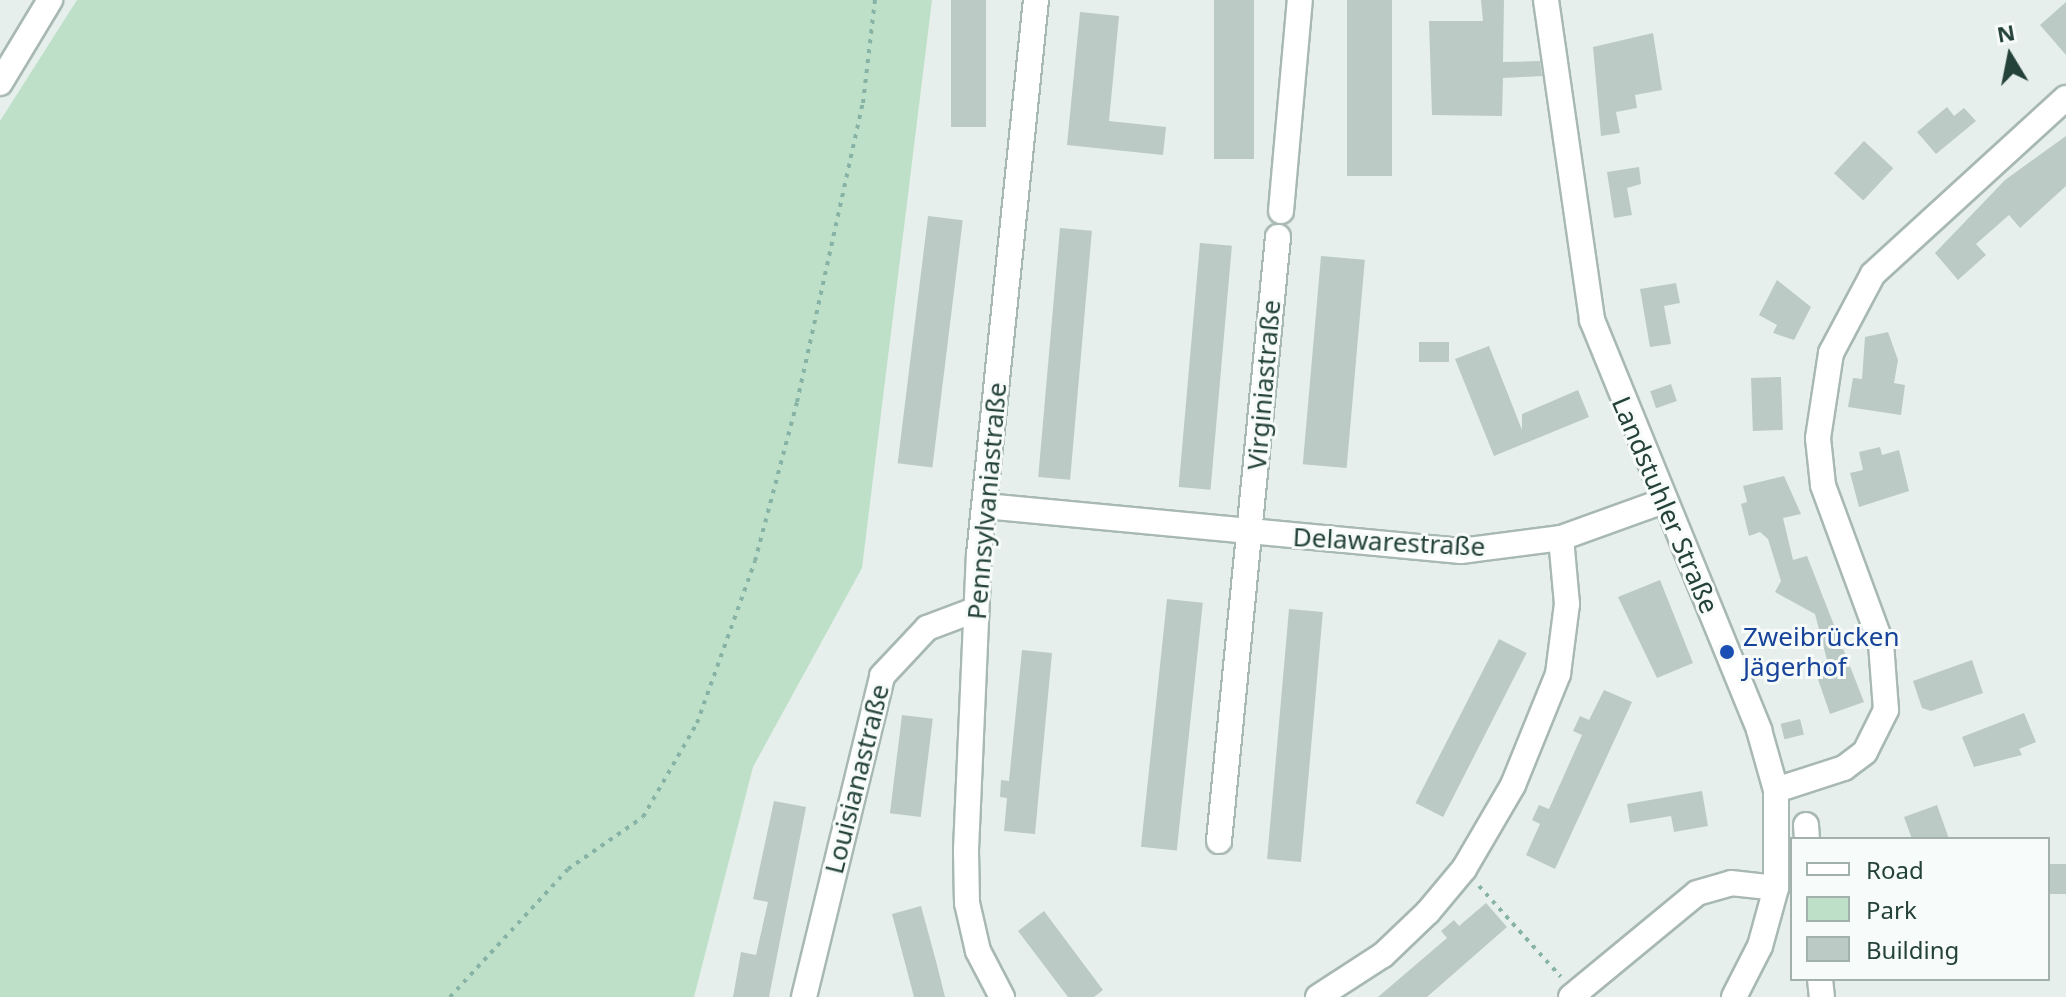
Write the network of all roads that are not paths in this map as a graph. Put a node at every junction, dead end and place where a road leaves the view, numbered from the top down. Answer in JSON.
{"nodes":[{"id":1,"x":50,"y":0,"type":"edge"},
{"id":2,"x":1036,"y":0,"type":"edge"},
{"id":3,"x":1300,"y":0,"type":"edge"},
{"id":4,"x":1546,"y":0,"type":"edge"},
{"id":5,"x":2,"y":70,"type":"edge"},
{"id":6,"x":2066,"y":98,"type":"edge"},
{"id":7,"x":1276,"y":205,"type":"dead end"},
{"id":8,"x":1278,"y":237,"type":"dead end"},
{"id":9,"x":1664,"y":501,"type":"junction"},
{"id":10,"x":985,"y":506,"type":"junction"},
{"id":11,"x":1251,"y":533,"type":"junction"},
{"id":12,"x":1561,"y":538,"type":"junction"},
{"id":13,"x":975,"y":610,"type":"junction"},
{"id":14,"x":1776,"y":790,"type":"junction"},
{"id":15,"x":1219,"y":841,"type":"dead end"},
{"id":16,"x":1776,"y":888,"type":"junction"},
{"id":17,"x":1574,"y":995,"type":"edge"},
{"id":18,"x":804,"y":997,"type":"edge"},
{"id":19,"x":1002,"y":997,"type":"edge"},
{"id":20,"x":1318,"y":997,"type":"edge"},
{"id":21,"x":1734,"y":997,"type":"edge"}],
"edges":[{"from":1,"to":5,"type":"street"},
{"from":2,"to":10,"type":"street","name":"Pennsylvaniastraße"},
{"from":3,"to":7,"type":"street"},
{"from":4,"to":9,"type":"street","name":"Landstuhler Straße"},
{"from":6,"to":14,"type":"street"},
{"from":8,"to":11,"type":"street","name":"Virginiastraße"},
{"from":9,"to":12,"type":"street","name":"Delawarestraße"},
{"from":9,"to":14,"type":"street","name":"Landstuhler Straße"},
{"from":10,"to":11,"type":"street","name":"Delawarestraße"},
{"from":10,"to":13,"type":"street","name":"Pennsylvaniastraße"},
{"from":11,"to":12,"type":"street","name":"Delawarestraße"},
{"from":11,"to":15,"type":"street"},
{"from":12,"to":20,"type":"street"},
{"from":13,"to":18,"type":"street","name":"Louisianastraße"},
{"from":13,"to":19,"type":"street","name":"Pennsylvaniastraße"},
{"from":14,"to":16,"type":"street","name":"Landstuhler Straße"},
{"from":16,"to":17,"type":"street"},
{"from":16,"to":21,"type":"street","name":"Landstuhler Straße"}]}
